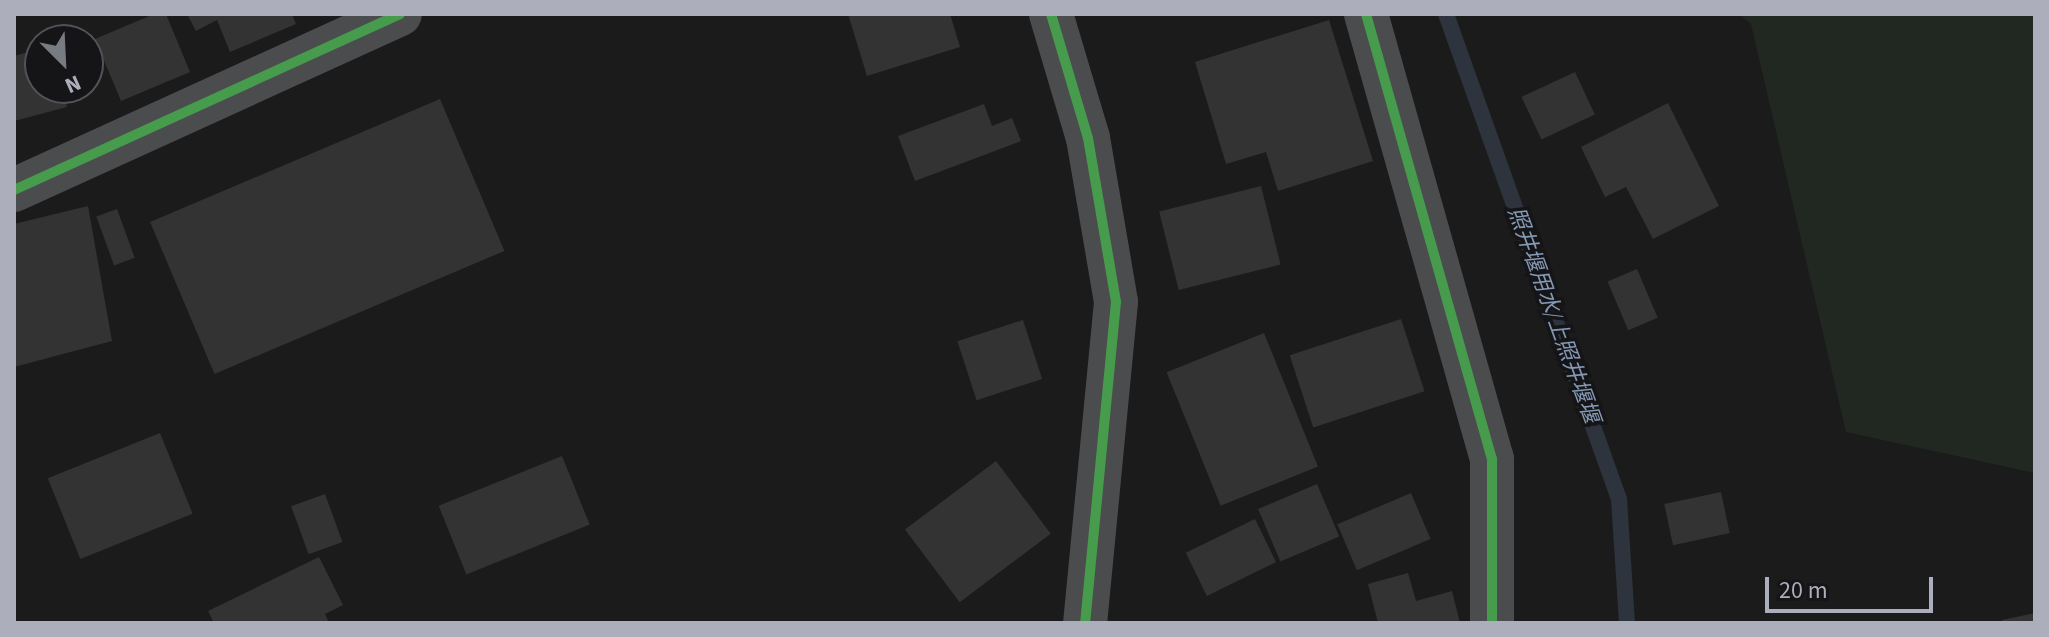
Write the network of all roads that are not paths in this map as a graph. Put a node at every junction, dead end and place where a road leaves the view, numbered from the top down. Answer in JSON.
{"nodes":[{"id":1,"x":400,"y":14,"type":"edge"},
{"id":2,"x":1051,"y":14,"type":"edge"},
{"id":3,"x":1366,"y":14,"type":"edge"},
{"id":4,"x":345,"y":25,"type":"edge"},
{"id":5,"x":14,"y":190,"type":"edge"},
{"id":6,"x":1085,"y":623,"type":"edge"},
{"id":7,"x":1492,"y":623,"type":"edge"}],
"edges":[{"from":1,"to":4,"type":"street"},
{"from":2,"to":6,"type":"street"},
{"from":3,"to":7,"type":"street"},
{"from":4,"to":5,"type":"street"}]}
